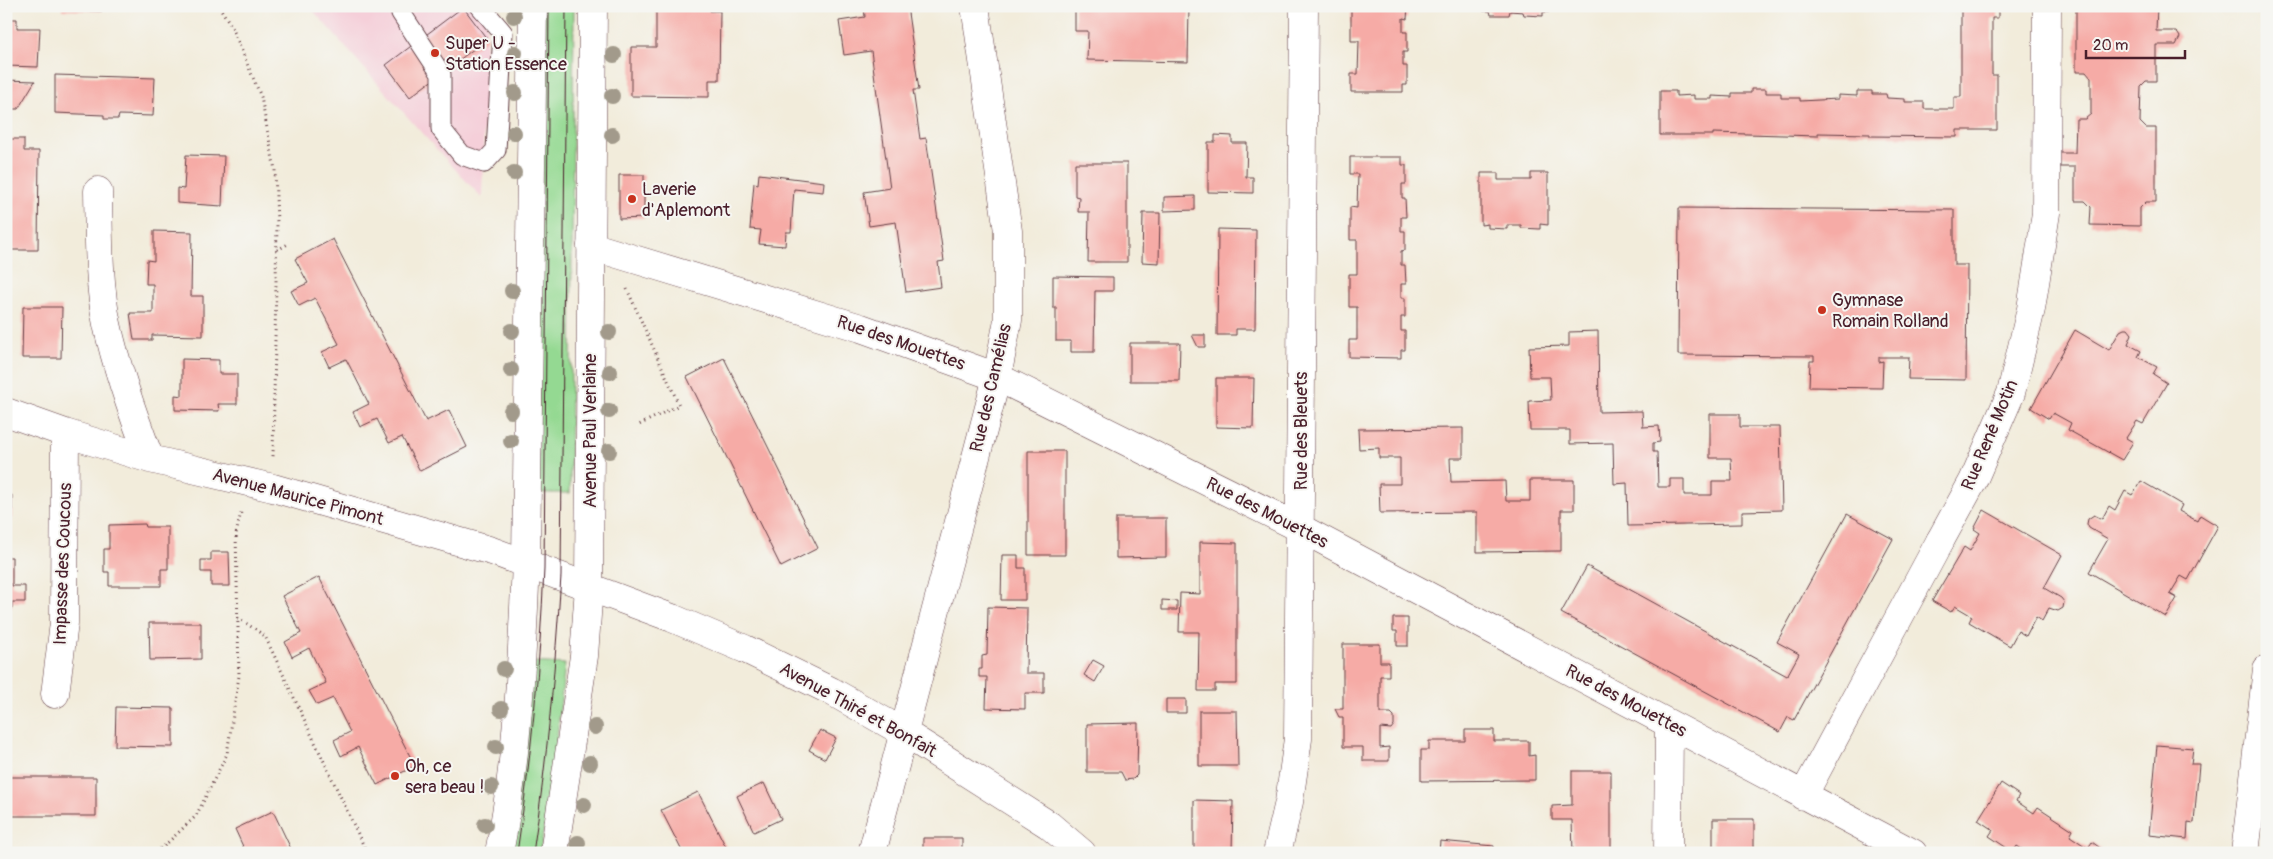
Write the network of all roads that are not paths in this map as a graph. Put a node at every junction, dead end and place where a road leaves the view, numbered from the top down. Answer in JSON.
{"nodes":[{"id":1,"x":404,"y":6,"type":"edge"},
{"id":2,"x":480,"y":6,"type":"edge"},
{"id":3,"x":533,"y":6,"type":"edge"},
{"id":4,"x":593,"y":6,"type":"edge"},
{"id":5,"x":976,"y":6,"type":"edge"},
{"id":6,"x":1304,"y":6,"type":"edge"},
{"id":7,"x":2046,"y":6,"type":"edge"},
{"id":8,"x":98,"y":191,"type":"dead end"},
{"id":9,"x":591,"y":246,"type":"junction"},
{"id":10,"x":997,"y":377,"type":"junction"},
{"id":11,"x":6,"y":412,"type":"edge"},
{"id":12,"x":65,"y":433,"type":"junction"},
{"id":13,"x":150,"y":459,"type":"junction"},
{"id":14,"x":1300,"y":528,"type":"junction"},
{"id":15,"x":526,"y":562,"type":"junction"},
{"id":16,"x":589,"y":587,"type":"junction"},
{"id":17,"x":2267,"y":669,"type":"edge"},
{"id":18,"x":55,"y":694,"type":"dead end"},
{"id":19,"x":1668,"y":724,"type":"junction"},
{"id":20,"x":903,"y":732,"type":"junction"},
{"id":21,"x":1803,"y":796,"type":"junction"},
{"id":22,"x":499,"y":853,"type":"edge"},
{"id":23,"x":554,"y":853,"type":"edge"},
{"id":24,"x":872,"y":853,"type":"edge"},
{"id":25,"x":1082,"y":853,"type":"edge"},
{"id":26,"x":1277,"y":853,"type":"edge"},
{"id":27,"x":1668,"y":853,"type":"edge"},
{"id":28,"x":1913,"y":853,"type":"edge"},
{"id":29,"x":2245,"y":853,"type":"edge"}],
"edges":[{"from":1,"to":2,"type":"lane"},
{"from":3,"to":15,"type":"street"},
{"from":4,"to":9,"type":"street","name":"Avenue Paul Verlaine"},
{"from":5,"to":10,"type":"street","name":"Rue des Camélias"},
{"from":6,"to":14,"type":"street","name":"Rue des Bleuets"},
{"from":7,"to":21,"type":"street","name":"Rue René Motin"},
{"from":8,"to":13,"type":"street"},
{"from":9,"to":10,"type":"street","name":"Rue des Mouettes"},
{"from":9,"to":16,"type":"street","name":"Avenue Paul Verlaine"},
{"from":10,"to":14,"type":"street","name":"Rue des Mouettes"},
{"from":10,"to":20,"type":"street","name":"Rue des Camélias"},
{"from":11,"to":12,"type":"street","name":"Avenue Maurice Pimont"},
{"from":12,"to":13,"type":"street","name":"Avenue Maurice Pimont"},
{"from":12,"to":18,"type":"street","name":"Impasse des Coucous"},
{"from":13,"to":15,"type":"street","name":"Avenue Maurice Pimont"},
{"from":14,"to":19,"type":"street","name":"Rue des Mouettes"},
{"from":14,"to":26,"type":"street","name":"Rue des Bleuets"},
{"from":15,"to":16,"type":"street","name":"Avenue Maurice Pimont"},
{"from":15,"to":22,"type":"street"},
{"from":16,"to":20,"type":"street","name":"Avenue Thiré et Bonfait"},
{"from":16,"to":23,"type":"street","name":"Avenue Paul Verlaine"},
{"from":17,"to":29,"type":"street"},
{"from":19,"to":21,"type":"street","name":"Rue des Mouettes"},
{"from":19,"to":27,"type":"street"},
{"from":20,"to":24,"type":"street","name":"Rue des Camélias"},
{"from":20,"to":25,"type":"street","name":"Avenue Thiré et Bonfait"},
{"from":21,"to":28,"type":"street","name":"Rue des Mouettes"}]}
